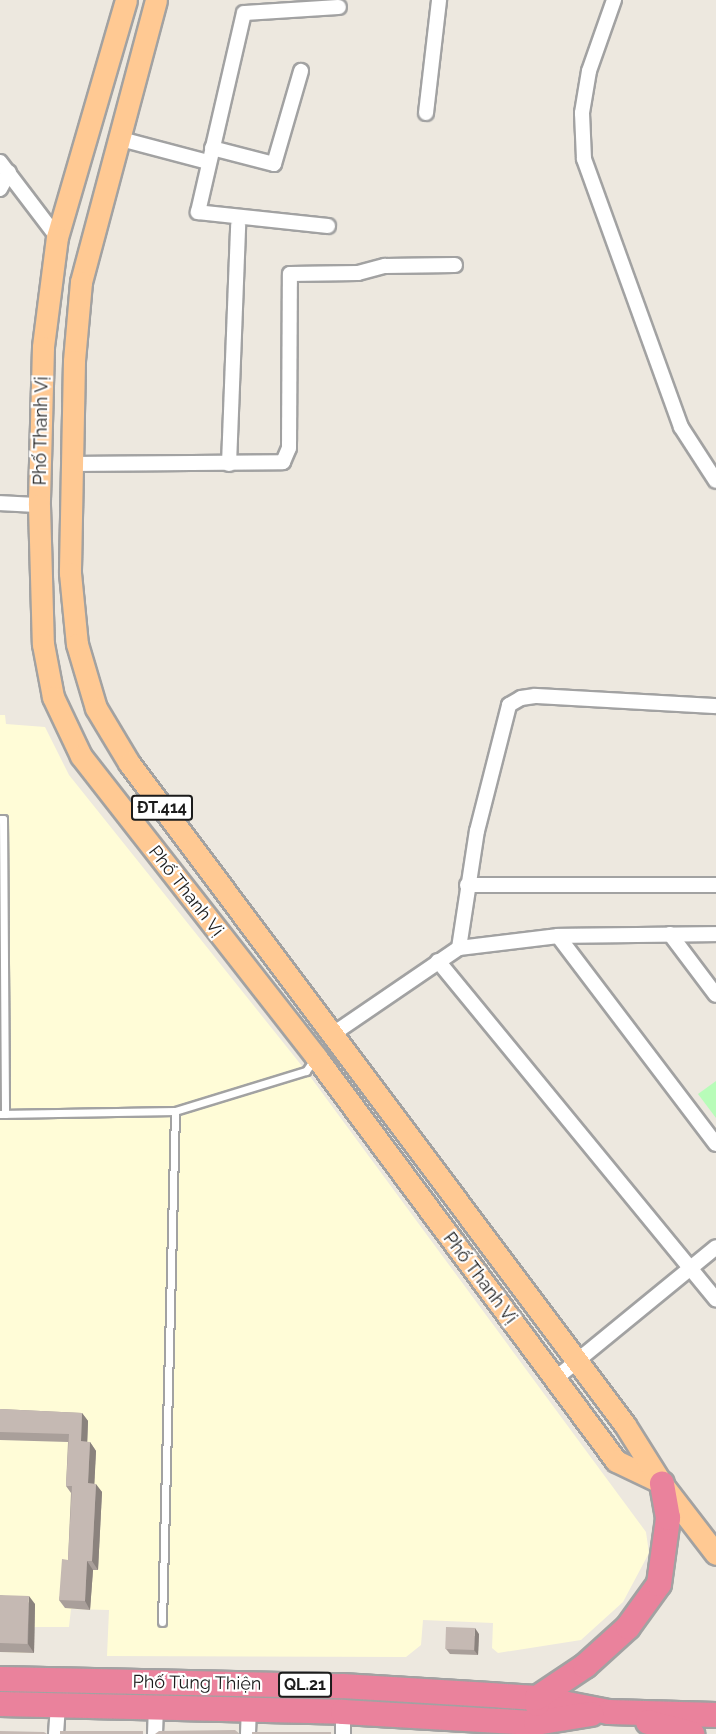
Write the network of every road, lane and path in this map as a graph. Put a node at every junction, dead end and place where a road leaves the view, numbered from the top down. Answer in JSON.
{"nodes":[{"id":1,"x":126,"y":0,"type":"edge"},
{"id":2,"x":156,"y":0,"type":"edge"},
{"id":3,"x":439,"y":0,"type":"edge"},
{"id":4,"x":614,"y":0,"type":"edge"},
{"id":5,"x":339,"y":7,"type":"dead end"},
{"id":6,"x":301,"y":71,"type":"dead end"},
{"id":7,"x":426,"y":113,"type":"dead end"},
{"id":8,"x":117,"y":138,"type":"junction"},
{"id":9,"x":212,"y":148,"type":"junction"},
{"id":10,"x":208,"y":162,"type":"junction"},
{"id":11,"x":5,"y":167,"type":"edge"},
{"id":12,"x":0,"y":189,"type":"edge"},
{"id":13,"x":238,"y":225,"type":"dead end"},
{"id":14,"x":328,"y":225,"type":"dead end"},
{"id":15,"x":57,"y":237,"type":"junction"},
{"id":16,"x":455,"y":265,"type":"dead end"},
{"id":17,"x":70,"y":464,"type":"junction"},
{"id":18,"x":230,"y":464,"type":"junction"},
{"id":19,"x":716,"y":481,"type":"edge"},
{"id":20,"x":0,"y":503,"type":"edge"},
{"id":21,"x":39,"y":505,"type":"junction"},
{"id":22,"x":716,"y":706,"type":"edge"},
{"id":23,"x":0,"y":819,"type":"edge"},
{"id":24,"x":467,"y":885,"type":"junction"},
{"id":25,"x":716,"y":885,"type":"edge"},
{"id":26,"x":670,"y":934,"type":"junction"},
{"id":27,"x":716,"y":934,"type":"edge"},
{"id":28,"x":558,"y":936,"type":"junction"},
{"id":29,"x":459,"y":948,"type":"junction"},
{"id":30,"x":438,"y":961,"type":"junction"},
{"id":31,"x":716,"y":995,"type":"edge"},
{"id":32,"x":330,"y":1036,"type":"junction"},
{"id":33,"x":316,"y":1057,"type":"junction"},
{"id":34,"x":175,"y":1111,"type":"junction"},
{"id":35,"x":2,"y":1114,"type":"edge"},
{"id":36,"x":716,"y":1144,"type":"edge"},
{"id":37,"x":716,"y":1247,"type":"edge"},
{"id":38,"x":690,"y":1267,"type":"junction"},
{"id":39,"x":716,"y":1299,"type":"edge"},
{"id":40,"x":576,"y":1362,"type":"junction"},
{"id":41,"x":555,"y":1379,"type":"junction"},
{"id":42,"x":662,"y":1484,"type":"junction"},
{"id":43,"x":716,"y":1554,"type":"edge"},
{"id":44,"x":162,"y":1622,"type":"dead end"},
{"id":45,"x":0,"y":1679,"type":"edge"},
{"id":46,"x":537,"y":1698,"type":"junction"},
{"id":47,"x":0,"y":1704,"type":"edge"},
{"id":48,"x":58,"y":1705,"type":"junction"},
{"id":49,"x":156,"y":1708,"type":"junction"},
{"id":50,"x":609,"y":1712,"type":"junction"},
{"id":51,"x":707,"y":1717,"type":"edge"},
{"id":52,"x":248,"y":1722,"type":"edge"},
{"id":53,"x":343,"y":1723,"type":"edge"},
{"id":54,"x":536,"y":1723,"type":"junction"},
{"id":55,"x":56,"y":1734,"type":"edge"},
{"id":56,"x":155,"y":1734,"type":"edge"}],
"edges":[{"from":1,"to":15,"type":"main road","name":"Phố Thanh Vị"},
{"from":2,"to":8,"type":"main road","name":"Phố Thanh Vị","number":"ĐT.414"},
{"from":3,"to":7,"type":"street"},
{"from":4,"to":19,"type":"street"},
{"from":5,"to":9,"type":"street"},
{"from":6,"to":9,"type":"street"},
{"from":8,"to":10,"type":"street"},
{"from":8,"to":17,"type":"main road","name":"Phố Thanh Vị","number":"ĐT.414"},
{"from":9,"to":10,"type":"street"},
{"from":10,"to":14,"type":"street"},
{"from":11,"to":12,"type":"street"},
{"from":11,"to":15,"type":"street"},
{"from":13,"to":18,"type":"street"},
{"from":15,"to":21,"type":"main road","name":"Phố Thanh Vị"},
{"from":16,"to":18,"type":"street"},
{"from":17,"to":18,"type":"street"},
{"from":17,"to":32,"type":"main road","name":"Phố Thanh Vị","number":"ĐT.414"},
{"from":20,"to":21,"type":"street"},
{"from":21,"to":33,"type":"main road","name":"Phố Thanh Vị"},
{"from":22,"to":24,"type":"street"},
{"from":23,"to":35,"type":"lane"},
{"from":24,"to":25,"type":"street"},
{"from":24,"to":29,"type":"street"},
{"from":26,"to":27,"type":"street"},
{"from":26,"to":28,"type":"street"},
{"from":26,"to":31,"type":"street"},
{"from":28,"to":29,"type":"street"},
{"from":28,"to":36,"type":"street"},
{"from":29,"to":30,"type":"street"},
{"from":30,"to":32,"type":"street"},
{"from":30,"to":38,"type":"street"},
{"from":32,"to":33,"type":"main road"},
{"from":32,"to":40,"type":"main road","name":"Phố Thanh Vị","number":"ĐT.414"},
{"from":33,"to":34,"type":"lane"},
{"from":33,"to":41,"type":"main road","name":"Phố Thanh Vị"},
{"from":34,"to":35,"type":"lane"},
{"from":34,"to":44,"type":"lane"},
{"from":37,"to":38,"type":"street"},
{"from":38,"to":39,"type":"street"},
{"from":38,"to":40,"type":"street"},
{"from":40,"to":41,"type":"street"},
{"from":40,"to":42,"type":"main road","name":"Phố Thanh Vị","number":"ĐT.414"},
{"from":41,"to":42,"type":"main road","name":"Phố Thanh Vị"},
{"from":42,"to":43,"type":"main road","name":"Phố Thanh Vị","number":"ĐT.414"},
{"from":42,"to":46,"type":"highway"},
{"from":45,"to":46,"type":"highway","name":"Phố Tùng Thiện","number":"QL.21"},
{"from":46,"to":50,"type":"highway","name":"Phố Tùng Thiện","number":"QL.21"},
{"from":46,"to":54,"type":"highway"},
{"from":47,"to":48,"type":"highway","name":"Phố Tùng Thiện","number":"QL.21"},
{"from":48,"to":49,"type":"highway","name":"Phố Tùng Thiện","number":"QL.21"},
{"from":48,"to":55,"type":"street"},
{"from":49,"to":52,"type":"highway","name":"Phố Tùng Thiện","number":"QL.21"},
{"from":49,"to":56,"type":"street"},
{"from":50,"to":51,"type":"highway"},
{"from":50,"to":54,"type":"highway","name":"Phố Tùng Thiện","number":"QL.21"},
{"from":52,"to":53,"type":"highway","name":"Phố Tùng Thiện","number":"QL.21"},
{"from":53,"to":54,"type":"highway","name":"Phố Tùng Thiện","number":"QL.21"}]}
